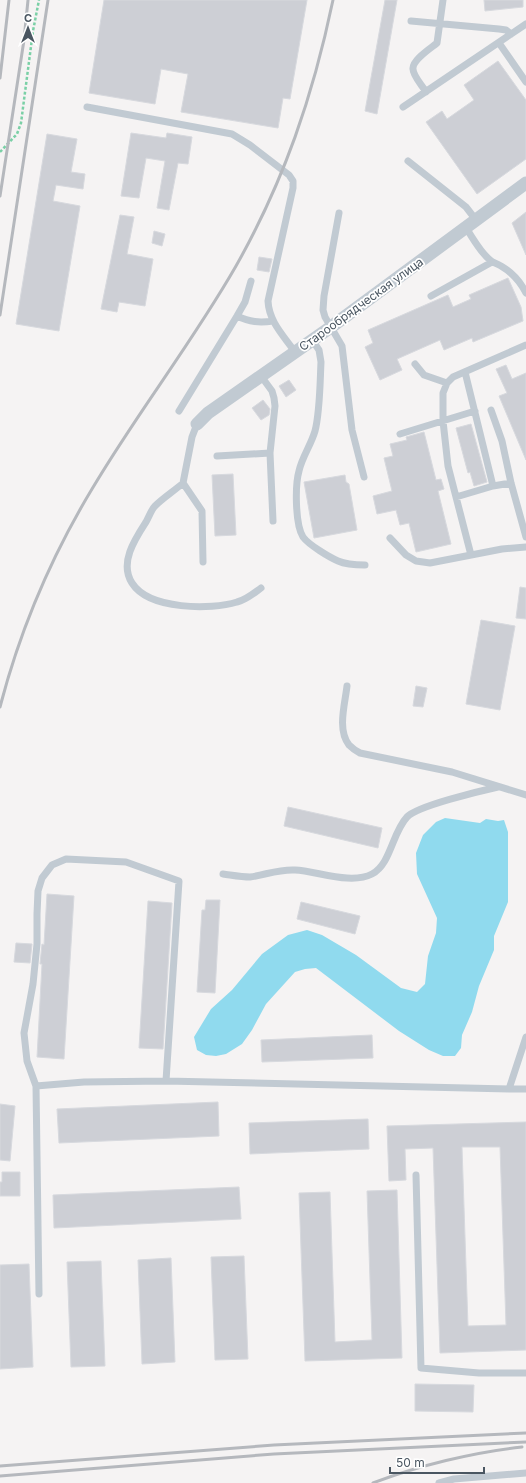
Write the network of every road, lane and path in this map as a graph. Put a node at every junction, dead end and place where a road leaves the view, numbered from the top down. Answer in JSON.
{"nodes":[{"id":1,"x":39,"y":0,"type":"edge"},
{"id":2,"x":443,"y":0,"type":"edge"},
{"id":3,"x":410,"y":21,"type":"dead end"},
{"id":4,"x":440,"y":24,"type":"junction"},
{"id":5,"x":526,"y":24,"type":"edge"},
{"id":6,"x":511,"y":34,"type":"junction"},
{"id":7,"x":499,"y":43,"type":"junction"},
{"id":8,"x":526,"y":82,"type":"edge"},
{"id":9,"x":426,"y":92,"type":"junction"},
{"id":10,"x":87,"y":107,"type":"dead end"},
{"id":11,"x":403,"y":107,"type":"dead end"},
{"id":12,"x":0,"y":152,"type":"edge"},
{"id":13,"x":408,"y":161,"type":"dead end"},
{"id":14,"x":525,"y":185,"type":"edge"},
{"id":15,"x":339,"y":213,"type":"dead end"},
{"id":16,"x":471,"y":224,"type":"junction"},
{"id":17,"x":492,"y":262,"type":"junction"},
{"id":18,"x":251,"y":281,"type":"dead end"},
{"id":19,"x":526,"y":293,"type":"edge"},
{"id":20,"x":431,"y":296,"type":"dead end"},
{"id":21,"x":237,"y":316,"type":"junction"},
{"id":22,"x":273,"y":321,"type":"junction"},
{"id":23,"x":331,"y":327,"type":"junction"},
{"id":24,"x":312,"y":340,"type":"junction"},
{"id":25,"x":526,"y":345,"type":"edge"},
{"id":26,"x":296,"y":352,"type":"junction"},
{"id":27,"x":415,"y":364,"type":"dead end"},
{"id":28,"x":465,"y":372,"type":"junction"},
{"id":29,"x":261,"y":376,"type":"junction"},
{"id":30,"x":447,"y":383,"type":"junction"},
{"id":31,"x":491,"y":410,"type":"dead end"},
{"id":32,"x":179,"y":411,"type":"dead end"},
{"id":33,"x":475,"y":411,"type":"junction"},
{"id":34,"x":443,"y":421,"type":"junction"},
{"id":35,"x":197,"y":424,"type":"joint"},
{"id":36,"x":400,"y":434,"type":"dead end"},
{"id":37,"x":270,"y":453,"type":"junction"},
{"id":38,"x":217,"y":456,"type":"dead end"},
{"id":39,"x":364,"y":477,"type":"dead end"},
{"id":40,"x":183,"y":483,"type":"junction"},
{"id":41,"x":511,"y":483,"type":"junction"},
{"id":42,"x":492,"y":486,"type":"junction"},
{"id":43,"x":456,"y":497,"type":"junction"},
{"id":44,"x":273,"y":522,"type":"dead end"},
{"id":45,"x":526,"y":537,"type":"edge"},
{"id":46,"x":390,"y":538,"type":"dead end"},
{"id":47,"x":526,"y":547,"type":"edge"},
{"id":48,"x":471,"y":555,"type":"junction"},
{"id":49,"x":203,"y":562,"type":"dead end"},
{"id":50,"x":365,"y":565,"type":"dead end"},
{"id":51,"x":261,"y":588,"type":"dead end"},
{"id":52,"x":347,"y":686,"type":"dead end"},
{"id":53,"x":498,"y":787,"type":"junction"},
{"id":54,"x":526,"y":795,"type":"edge"},
{"id":55,"x":223,"y":874,"type":"dead end"},
{"id":56,"x":526,"y":1037,"type":"edge"},
{"id":57,"x":166,"y":1081,"type":"junction"},
{"id":58,"x":36,"y":1086,"type":"junction"},
{"id":59,"x":509,"y":1089,"type":"junction"},
{"id":60,"x":526,"y":1089,"type":"edge"},
{"id":61,"x":416,"y":1175,"type":"dead end"},
{"id":62,"x":39,"y":1294,"type":"dead end"},
{"id":63,"x":526,"y":1373,"type":"edge"},
{"id":64,"x":526,"y":1473,"type":"edge"},
{"id":65,"x":439,"y":1483,"type":"edge"}],
"edges":[{"from":1,"to":12,"type":"path"},
{"from":2,"to":4,"type":"lane"},
{"from":3,"to":4,"type":"lane"},
{"from":4,"to":6,"type":"lane"},
{"from":4,"to":9,"type":"lane"},
{"from":5,"to":6,"type":"lane"},
{"from":6,"to":7,"type":"lane"},
{"from":7,"to":8,"type":"lane"},
{"from":7,"to":9,"type":"lane"},
{"from":9,"to":11,"type":"lane"},
{"from":10,"to":22,"type":"lane"},
{"from":13,"to":16,"type":"lane"},
{"from":14,"to":16,"type":"street","name":"Старообрядческая улица"},
{"from":15,"to":23,"type":"lane"},
{"from":16,"to":17,"type":"lane"},
{"from":16,"to":23,"type":"street","name":"Старообрядческая улица"},
{"from":17,"to":19,"type":"lane"},
{"from":17,"to":20,"type":"lane"},
{"from":18,"to":21,"type":"lane"},
{"from":21,"to":22,"type":"lane"},
{"from":21,"to":32,"type":"lane"},
{"from":22,"to":26,"type":"lane"},
{"from":23,"to":24,"type":"street","name":"Старообрядческая улица"},
{"from":23,"to":39,"type":"lane"},
{"from":24,"to":26,"type":"street","name":"Старообрядческая улица"},
{"from":24,"to":50,"type":"lane"},
{"from":25,"to":28,"type":"lane"},
{"from":26,"to":29,"type":"street","name":"Старообрядческая улица"},
{"from":27,"to":30,"type":"lane"},
{"from":28,"to":30,"type":"lane"},
{"from":28,"to":33,"type":"lane"},
{"from":29,"to":35,"type":"street","name":"Старообрядческая улица"},
{"from":29,"to":37,"type":"lane"},
{"from":30,"to":34,"type":"lane"},
{"from":31,"to":41,"type":"lane"},
{"from":33,"to":34,"type":"lane"},
{"from":33,"to":42,"type":"lane"},
{"from":34,"to":36,"type":"lane"},
{"from":34,"to":43,"type":"lane"},
{"from":35,"to":40,"type":"lane"},
{"from":37,"to":38,"type":"lane"},
{"from":37,"to":44,"type":"lane"},
{"from":40,"to":49,"type":"lane"},
{"from":40,"to":51,"type":"lane"},
{"from":41,"to":42,"type":"lane"},
{"from":41,"to":45,"type":"lane"},
{"from":42,"to":43,"type":"lane"},
{"from":43,"to":48,"type":"lane"},
{"from":46,"to":48,"type":"lane"},
{"from":47,"to":48,"type":"lane"},
{"from":52,"to":53,"type":"lane"},
{"from":53,"to":54,"type":"lane"},
{"from":53,"to":55,"type":"lane"},
{"from":56,"to":59,"type":"lane"},
{"from":57,"to":58,"type":"lane"},
{"from":57,"to":58,"type":"lane"},
{"from":57,"to":59,"type":"lane"},
{"from":58,"to":62,"type":"lane"},
{"from":59,"to":60,"type":"lane"},
{"from":61,"to":63,"type":"lane"},
{"from":64,"to":65,"type":"lane"}]}
